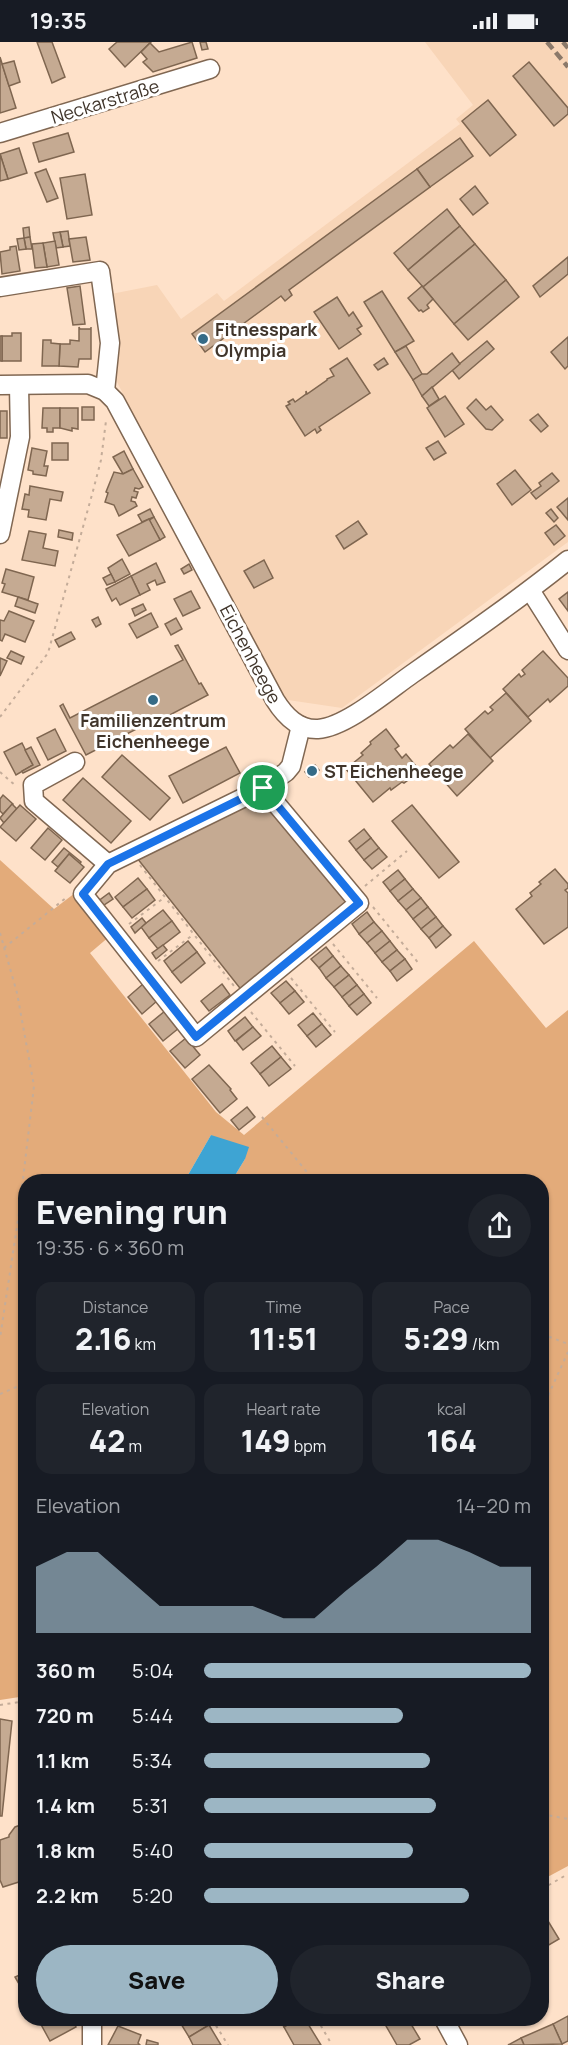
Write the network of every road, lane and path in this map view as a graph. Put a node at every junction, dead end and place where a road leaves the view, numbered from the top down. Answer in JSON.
{"nodes":[{"id":1,"x":210,"y":69,"type":"dead end"},
{"id":2,"x":0,"y":133,"type":"edge"},
{"id":3,"x":0,"y":287,"type":"edge"},
{"id":4,"x":0,"y":385,"type":"edge"},
{"id":5,"x":19,"y":386,"type":"junction"},
{"id":6,"x":105,"y":392,"type":"junction"},
{"id":7,"x":106,"y":420,"type":"dead end"},
{"id":8,"x":0,"y":534,"type":"edge"},
{"id":9,"x":568,"y":560,"type":"edge"},
{"id":10,"x":530,"y":590,"type":"junction"},
{"id":11,"x":568,"y":650,"type":"edge"},
{"id":12,"x":0,"y":717,"type":"edge"},
{"id":13,"x":301,"y":726,"type":"junction"},
{"id":14,"x":75,"y":762,"type":"dead end"},
{"id":15,"x":263,"y":788,"type":"junction"},
{"id":16,"x":407,"y":851,"type":"dead end"},
{"id":17,"x":131,"y":853,"type":"junction"},
{"id":18,"x":108,"y":864,"type":"junction"},
{"id":19,"x":83,"y":894,"type":"junction"},
{"id":20,"x":165,"y":897,"type":"junction"},
{"id":21,"x":356,"y":900,"type":"junction"},
{"id":22,"x":0,"y":933,"type":"edge"},
{"id":23,"x":323,"y":933,"type":"junction"},
{"id":24,"x":194,"y":934,"type":"junction"},
{"id":25,"x":115,"y":935,"type":"junction"},
{"id":26,"x":4,"y":948,"type":"junction"},
{"id":27,"x":420,"y":965,"type":"dead end"},
{"id":28,"x":282,"y":967,"type":"junction"},
{"id":29,"x":144,"y":972,"type":"junction"},
{"id":30,"x":243,"y":999,"type":"junction"},
{"id":31,"x":376,"y":999,"type":"dead end"},
{"id":32,"x":335,"y":1032,"type":"dead end"},
{"id":33,"x":295,"y":1066,"type":"dead end"},
{"id":34,"x":262,"y":1117,"type":"dead end"},
{"id":35,"x":24,"y":1174,"type":"edge"},
{"id":36,"x":309,"y":1174,"type":"edge"},
{"id":37,"x":18,"y":1220,"type":"edge"},
{"id":38,"x":549,"y":1337,"type":"edge"},
{"id":39,"x":0,"y":1338,"type":"edge"},
{"id":40,"x":568,"y":1344,"type":"edge"},
{"id":41,"x":568,"y":1352,"type":"edge"},
{"id":42,"x":18,"y":1385,"type":"edge"},
{"id":43,"x":0,"y":1394,"type":"edge"},
{"id":44,"x":549,"y":1394,"type":"edge"},
{"id":45,"x":18,"y":1702,"type":"edge"},
{"id":46,"x":0,"y":1705,"type":"edge"},
{"id":47,"x":549,"y":1815,"type":"edge"},
{"id":48,"x":568,"y":1819,"type":"edge"},
{"id":49,"x":568,"y":1874,"type":"edge"},
{"id":50,"x":549,"y":1885,"type":"edge"},
{"id":51,"x":93,"y":2026,"type":"edge"},
{"id":52,"x":216,"y":2026,"type":"edge"},
{"id":53,"x":321,"y":2026,"type":"edge"},
{"id":54,"x":448,"y":2026,"type":"edge"},
{"id":55,"x":92,"y":2045,"type":"edge"},
{"id":56,"x":228,"y":2045,"type":"edge"},
{"id":57,"x":332,"y":2045,"type":"edge"},
{"id":58,"x":458,"y":2045,"type":"edge"}],
"edges":[{"from":1,"to":2,"type":"street","name":"Neckarstraße"},
{"from":3,"to":6,"type":"street"},
{"from":4,"to":5,"type":"street"},
{"from":5,"to":6,"type":"street"},
{"from":5,"to":8,"type":"street"},
{"from":6,"to":13,"type":"street","name":"Eichenheege"},
{"from":7,"to":12,"type":"path"},
{"from":9,"to":10,"type":"street"},
{"from":10,"to":11,"type":"street"},
{"from":10,"to":13,"type":"street"},
{"from":13,"to":15,"type":"street"},
{"from":14,"to":18,"type":"street"},
{"from":15,"to":17,"type":"street"},
{"from":15,"to":21,"type":"street"},
{"from":16,"to":21,"type":"path"},
{"from":17,"to":18,"type":"street"},
{"from":17,"to":20,"type":"path"},
{"from":18,"to":19,"type":"street"},
{"from":19,"to":25,"type":"street"},
{"from":19,"to":26,"type":"path"},
{"from":20,"to":24,"type":"path"},
{"from":20,"to":25,"type":"path"},
{"from":21,"to":23,"type":"street"},
{"from":21,"to":27,"type":"path"},
{"from":22,"to":26,"type":"path"},
{"from":23,"to":28,"type":"street"},
{"from":23,"to":31,"type":"path"},
{"from":24,"to":29,"type":"path"},
{"from":24,"to":30,"type":"path"},
{"from":25,"to":29,"type":"street"},
{"from":26,"to":35,"type":"path"},
{"from":28,"to":30,"type":"street"},
{"from":28,"to":32,"type":"path"},
{"from":29,"to":30,"type":"street"},
{"from":30,"to":33,"type":"path"},
{"from":34,"to":36,"type":"path"},
{"from":37,"to":39,"type":"path"},
{"from":38,"to":40,"type":"path"},
{"from":41,"to":44,"type":"path"},
{"from":42,"to":43,"type":"path"},
{"from":45,"to":46,"type":"path"},
{"from":47,"to":48,"type":"path"},
{"from":49,"to":50,"type":"path"},
{"from":51,"to":55,"type":"street"},
{"from":52,"to":56,"type":"path"},
{"from":53,"to":57,"type":"path"},
{"from":54,"to":58,"type":"street"}]}
